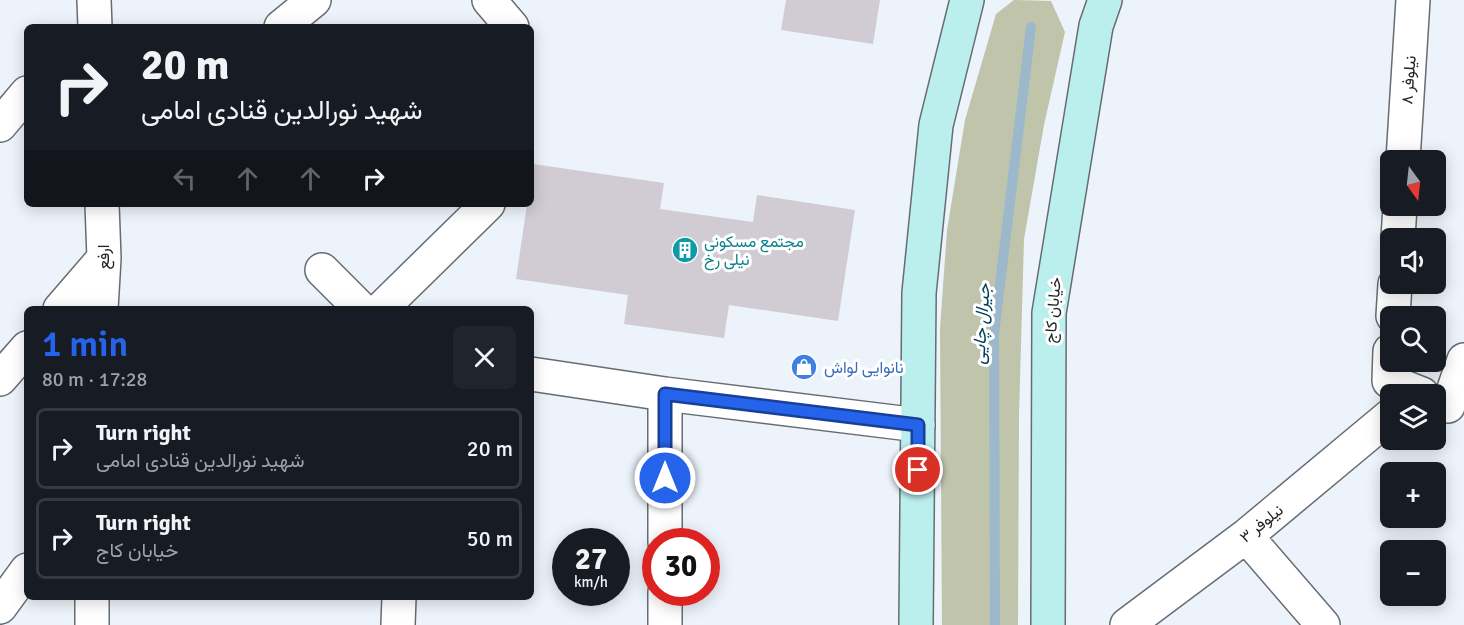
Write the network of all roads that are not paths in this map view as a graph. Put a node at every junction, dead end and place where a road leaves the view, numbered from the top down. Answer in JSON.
{"nodes":[{"id":1,"x":314,"y":0,"type":"edge"},
{"id":2,"x":489,"y":0,"type":"edge"},
{"id":3,"x":967,"y":0,"type":"edge"},
{"id":4,"x":1105,"y":0,"type":"edge"},
{"id":5,"x":1413,"y":0,"type":"edge"},
{"id":6,"x":285,"y":24,"type":"edge"},
{"id":7,"x":509,"y":24,"type":"edge"},
{"id":8,"x":24,"y":97,"type":"edge"},
{"id":9,"x":0,"y":125,"type":"edge"},
{"id":10,"x":1404,"y":150,"type":"edge"},
{"id":11,"x":102,"y":207,"type":"edge"},
{"id":12,"x":485,"y":207,"type":"edge"},
{"id":13,"x":104,"y":258,"type":"junction"},
{"id":14,"x":322,"y":270,"type":"dead end"},
{"id":15,"x":63,"y":306,"type":"edge"},
{"id":16,"x":102,"y":306,"type":"edge"},
{"id":17,"x":358,"y":306,"type":"edge"},
{"id":18,"x":384,"y":306,"type":"edge"},
{"id":19,"x":24,"y":351,"type":"edge"},
{"id":20,"x":1464,"y":360,"type":"edge"},
{"id":21,"x":1389,"y":372,"type":"edge"},
{"id":22,"x":534,"y":374,"type":"edge"},
{"id":23,"x":0,"y":379,"type":"edge"},
{"id":24,"x":1396,"y":384,"type":"edge"},
{"id":25,"x":1446,"y":384,"type":"edge"},
{"id":26,"x":665,"y":394,"type":"junction"},
{"id":27,"x":1380,"y":424,"type":"edge"},
{"id":28,"x":918,"y":425,"type":"junction"},
{"id":29,"x":665,"y":528,"type":"edge"},
{"id":30,"x":1246,"y":536,"type":"junction"},
{"id":31,"x":24,"y":574,"type":"edge"},
{"id":32,"x":92,"y":600,"type":"edge"},
{"id":33,"x":399,"y":600,"type":"edge"},
{"id":34,"x":665,"y":606,"type":"edge"},
{"id":35,"x":0,"y":607,"type":"edge"},
{"id":36,"x":92,"y":625,"type":"edge"},
{"id":37,"x":398,"y":625,"type":"edge"},
{"id":38,"x":665,"y":625,"type":"edge"},
{"id":39,"x":916,"y":625,"type":"edge"},
{"id":40,"x":1048,"y":625,"type":"edge"},
{"id":41,"x":1127,"y":625,"type":"edge"},
{"id":42,"x":1323,"y":625,"type":"edge"}],
"edges":[{"from":1,"to":6,"type":"street"},
{"from":2,"to":7,"type":"street"},
{"from":3,"to":28,"type":"main road"},
{"from":4,"to":40,"type":"main road","name":"خیابان کاج"},
{"from":5,"to":10,"type":"street","name":"نیلوفر ۸"},
{"from":8,"to":9,"type":"street"},
{"from":11,"to":13,"type":"street","name":"ارفع"},
{"from":12,"to":18,"type":"street"},
{"from":13,"to":15,"type":"street"},
{"from":13,"to":16,"type":"street","name":"ارفع"},
{"from":14,"to":17,"type":"street"},
{"from":19,"to":23,"type":"street"},
{"from":20,"to":25,"type":"street"},
{"from":21,"to":24,"type":"street"},
{"from":22,"to":26,"type":"street"},
{"from":26,"to":28,"type":"street"},
{"from":26,"to":29,"type":"street"},
{"from":27,"to":30,"type":"street","name":"نیلوفر ۳"},
{"from":28,"to":39,"type":"main road"},
{"from":30,"to":41,"type":"street","name":"نیلوفر ۳"},
{"from":30,"to":42,"type":"street"},
{"from":31,"to":35,"type":"street"},
{"from":32,"to":36,"type":"street"},
{"from":33,"to":37,"type":"street"},
{"from":34,"to":38,"type":"street"}]}
